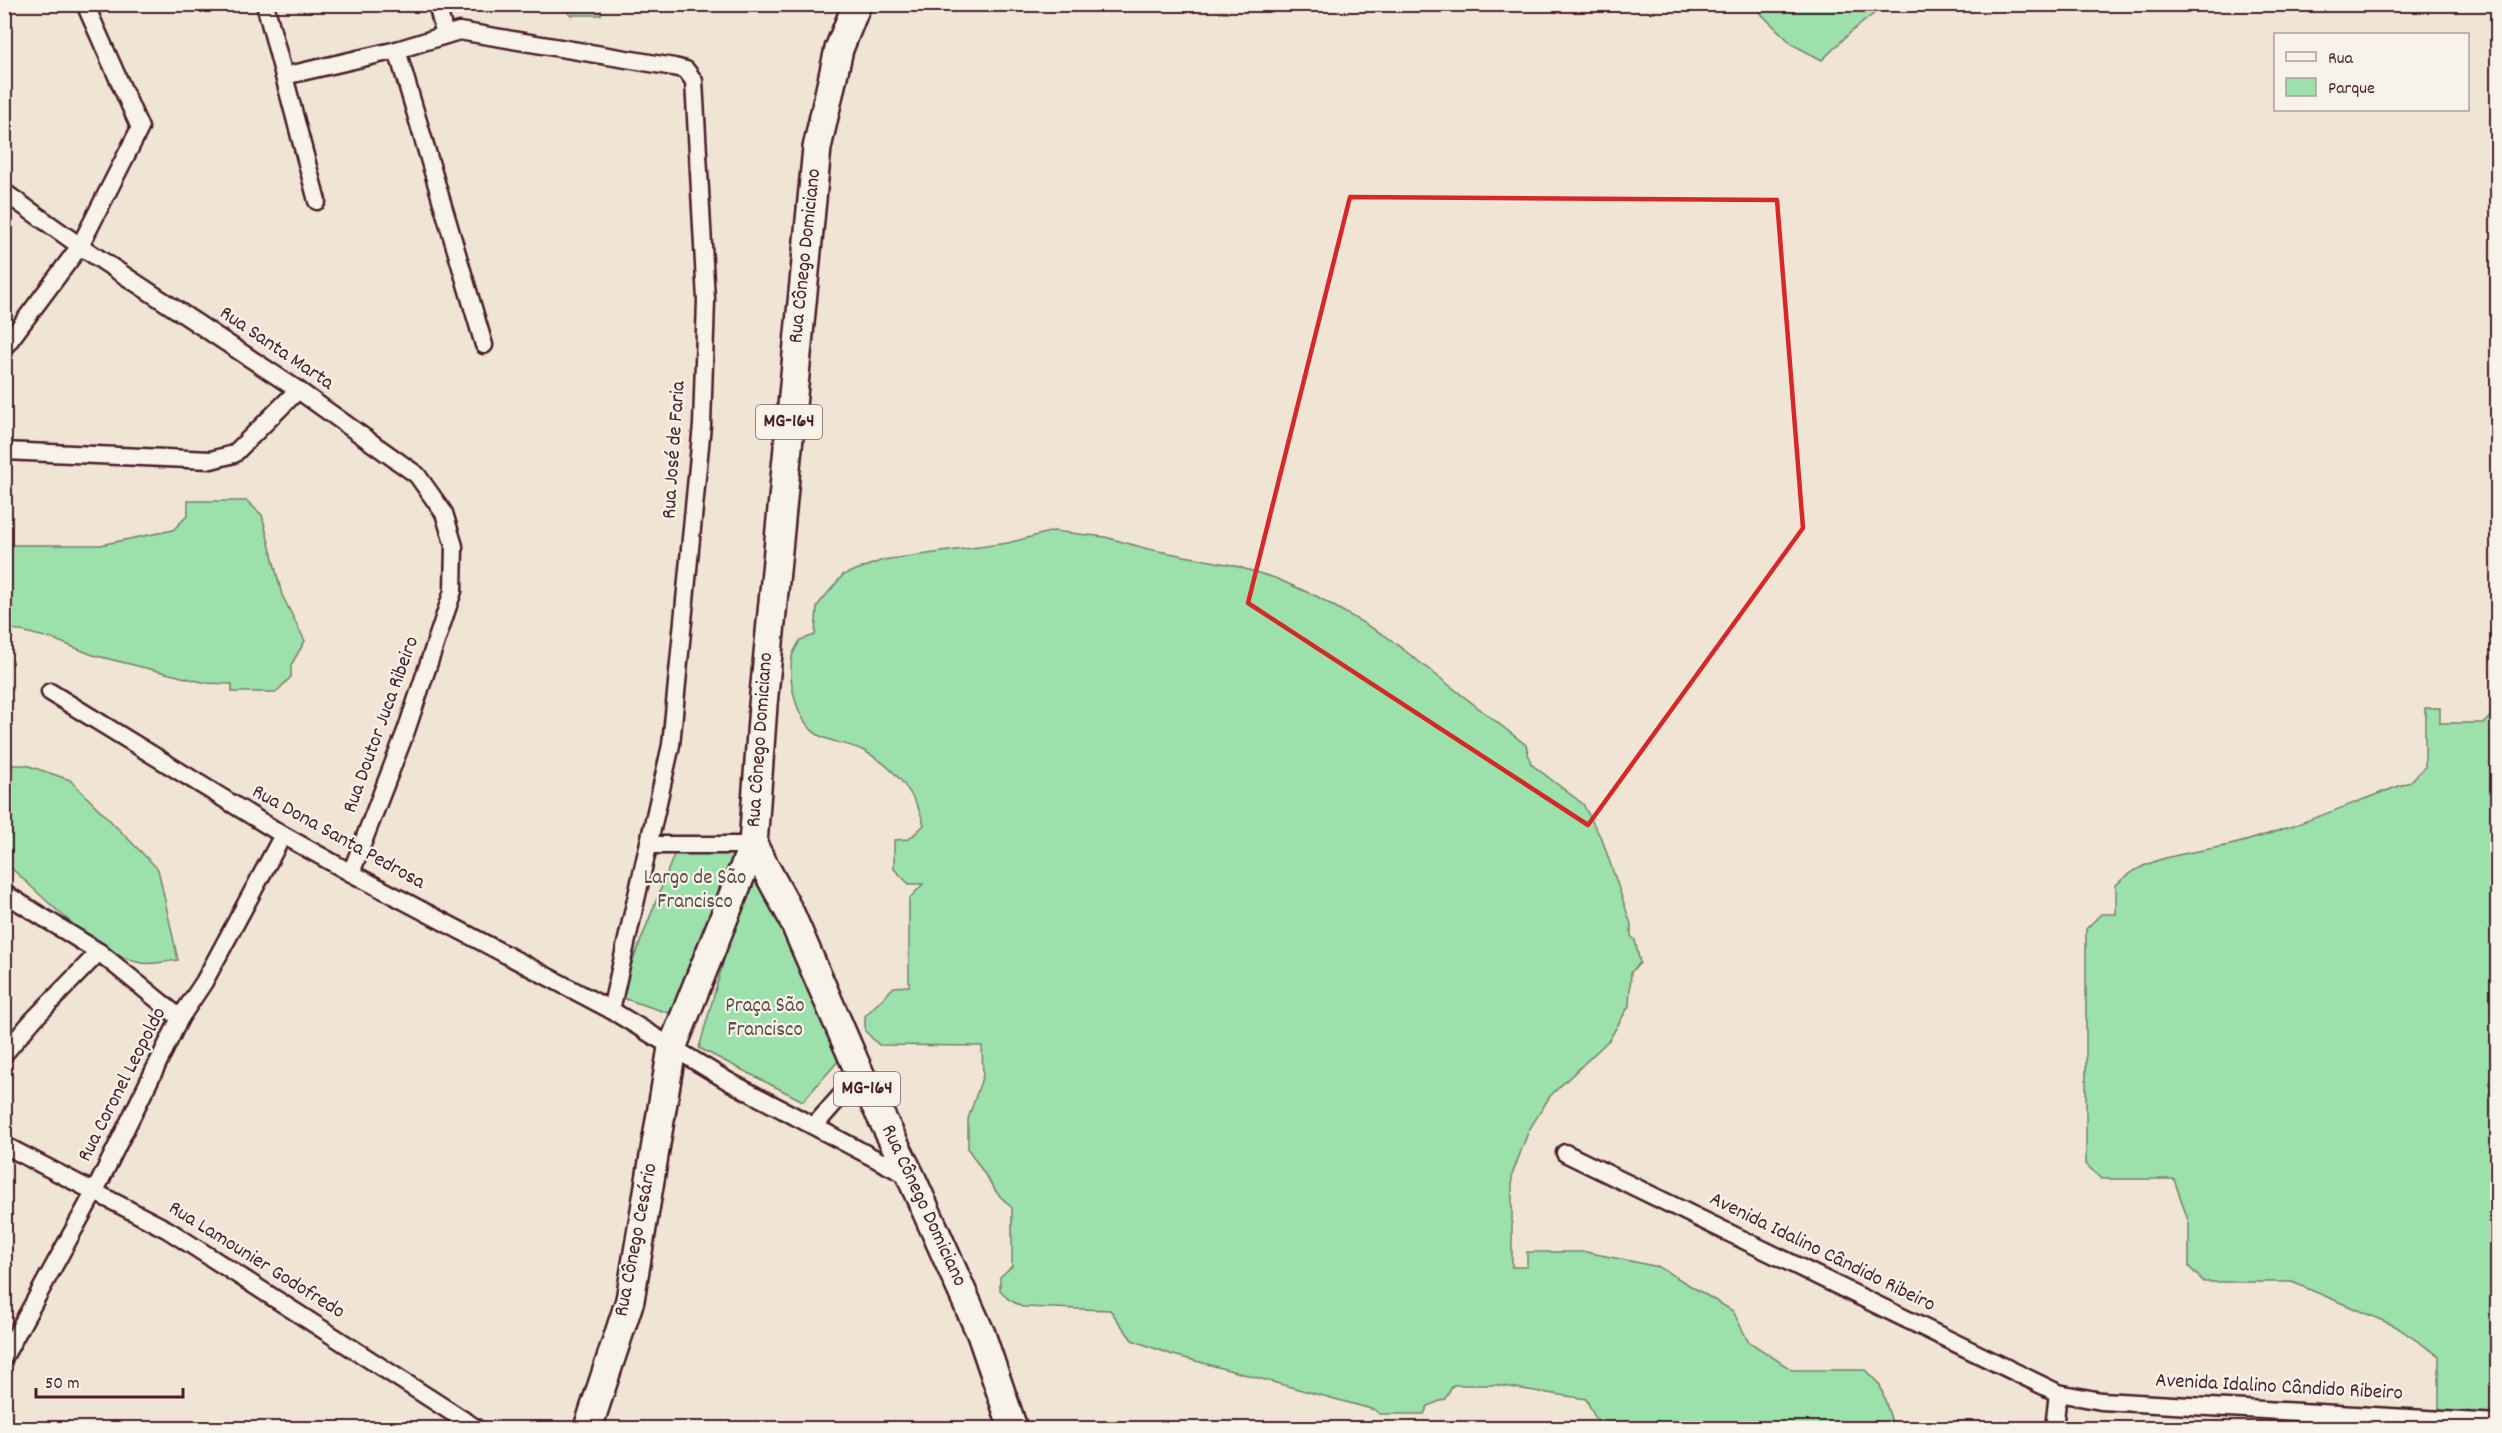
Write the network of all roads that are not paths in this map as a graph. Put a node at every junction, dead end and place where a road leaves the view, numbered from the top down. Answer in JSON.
{"nodes":[{"id":1,"x":85,"y":4,"type":"edge"},
{"id":2,"x":265,"y":4,"type":"edge"},
{"id":3,"x":437,"y":4,"type":"edge"},
{"id":4,"x":857,"y":4,"type":"edge"},
{"id":5,"x":445,"y":35,"type":"junction"},
{"id":6,"x":397,"y":50,"type":"junction"},
{"id":7,"x":284,"y":76,"type":"junction"},
{"id":8,"x":4,"y":192,"type":"edge"},
{"id":9,"x":317,"y":201,"type":"dead end"},
{"id":10,"x":80,"y":246,"type":"junction"},
{"id":11,"x":484,"y":345,"type":"dead end"},
{"id":12,"x":4,"y":348,"type":"edge"},
{"id":13,"x":298,"y":390,"type":"junction"},
{"id":14,"x":4,"y":451,"type":"edge"},
{"id":15,"x":453,"y":591,"type":"joint"},
{"id":16,"x":50,"y":692,"type":"dead end"},
{"id":17,"x":283,"y":835,"type":"junction"},
{"id":18,"x":649,"y":845,"type":"junction"},
{"id":19,"x":753,"y":845,"type":"junction"},
{"id":20,"x":351,"y":873,"type":"junction"},
{"id":21,"x":4,"y":893,"type":"edge"},
{"id":22,"x":99,"y":952,"type":"junction"},
{"id":23,"x":610,"y":1010,"type":"junction"},
{"id":24,"x":183,"y":1013,"type":"junction"},
{"id":25,"x":672,"y":1048,"type":"junction"},
{"id":26,"x":4,"y":1054,"type":"edge"},
{"id":27,"x":860,"y":1074,"type":"junction"},
{"id":28,"x":815,"y":1125,"type":"junction"},
{"id":29,"x":4,"y":1145,"type":"edge"},
{"id":30,"x":1565,"y":1153,"type":"dead end"},
{"id":31,"x":911,"y":1177,"type":"junction"},
{"id":32,"x":95,"y":1191,"type":"junction"},
{"id":33,"x":4,"y":1357,"type":"edge"},
{"id":34,"x":2058,"y":1393,"type":"junction"},
{"id":35,"x":2421,"y":1423,"type":"edge"},
{"id":36,"x":2498,"y":1423,"type":"edge"},
{"id":37,"x":476,"y":1428,"type":"edge"},
{"id":38,"x":588,"y":1428,"type":"edge"},
{"id":39,"x":1013,"y":1428,"type":"edge"},
{"id":40,"x":2054,"y":1428,"type":"edge"}],
"edges":[{"from":1,"to":10,"type":"street"},
{"from":2,"to":7,"type":"street"},
{"from":3,"to":5,"type":"street"},
{"from":4,"to":19,"type":"main road","name":"Rua Cônego Domiciano","number":"MG-164"},
{"from":5,"to":6,"type":"street"},
{"from":5,"to":18,"type":"street","name":"Rua José de Faria"},
{"from":6,"to":7,"type":"street"},
{"from":6,"to":11,"type":"street"},
{"from":7,"to":9,"type":"street"},
{"from":8,"to":10,"type":"street","name":"Rua Santa Marta"},
{"from":10,"to":12,"type":"street"},
{"from":10,"to":13,"type":"street","name":"Rua Santa Marta"},
{"from":13,"to":14,"type":"street"},
{"from":13,"to":15,"type":"street","name":"Rua Santa Marta"},
{"from":15,"to":20,"type":"street","name":"Rua Doutor Juca Ribeiro"},
{"from":16,"to":17,"type":"street","name":"Rua Dona Santa Pedrosa"},
{"from":17,"to":20,"type":"street","name":"Rua Dona Santa Pedrosa"},
{"from":17,"to":24,"type":"street","name":"Rua Coronel Leopoldo"},
{"from":18,"to":19,"type":"street"},
{"from":18,"to":23,"type":"street"},
{"from":19,"to":25,"type":"main road","number":"MG-164"},
{"from":19,"to":27,"type":"main road","name":"Rua Cônego Domiciano","number":"MG-164"},
{"from":20,"to":23,"type":"street","name":"Rua Dona Santa Pedrosa"},
{"from":21,"to":22,"type":"street"},
{"from":22,"to":24,"type":"street"},
{"from":22,"to":26,"type":"street"},
{"from":23,"to":25,"type":"street"},
{"from":24,"to":32,"type":"street","name":"Rua Coronel Leopoldo"},
{"from":25,"to":28,"type":"street"},
{"from":25,"to":38,"type":"main road","name":"Rua Cônego Cesário","number":"MG-164"},
{"from":27,"to":28,"type":"street"},
{"from":27,"to":31,"type":"main road","name":"Rua Cônego Domiciano","number":"MG-164"},
{"from":28,"to":31,"type":"street"},
{"from":29,"to":32,"type":"street","name":"Rua Lamounier Godofredo"},
{"from":30,"to":34,"type":"street","name":"Avenida Idalino Cândido Ribeiro"},
{"from":31,"to":39,"type":"main road","name":"Rua Cônego Domiciano","number":"MG-164"},
{"from":32,"to":33,"type":"street","name":"Rua Coronel Leopoldo"},
{"from":32,"to":37,"type":"street","name":"Rua Lamounier Godofredo"},
{"from":34,"to":35,"type":"street","name":"Avenida Idalino Cândido Ribeiro"},
{"from":34,"to":40,"type":"street"},
{"from":35,"to":36,"type":"street","name":"Avenida Idalino Cândido Ribeiro"}]}
